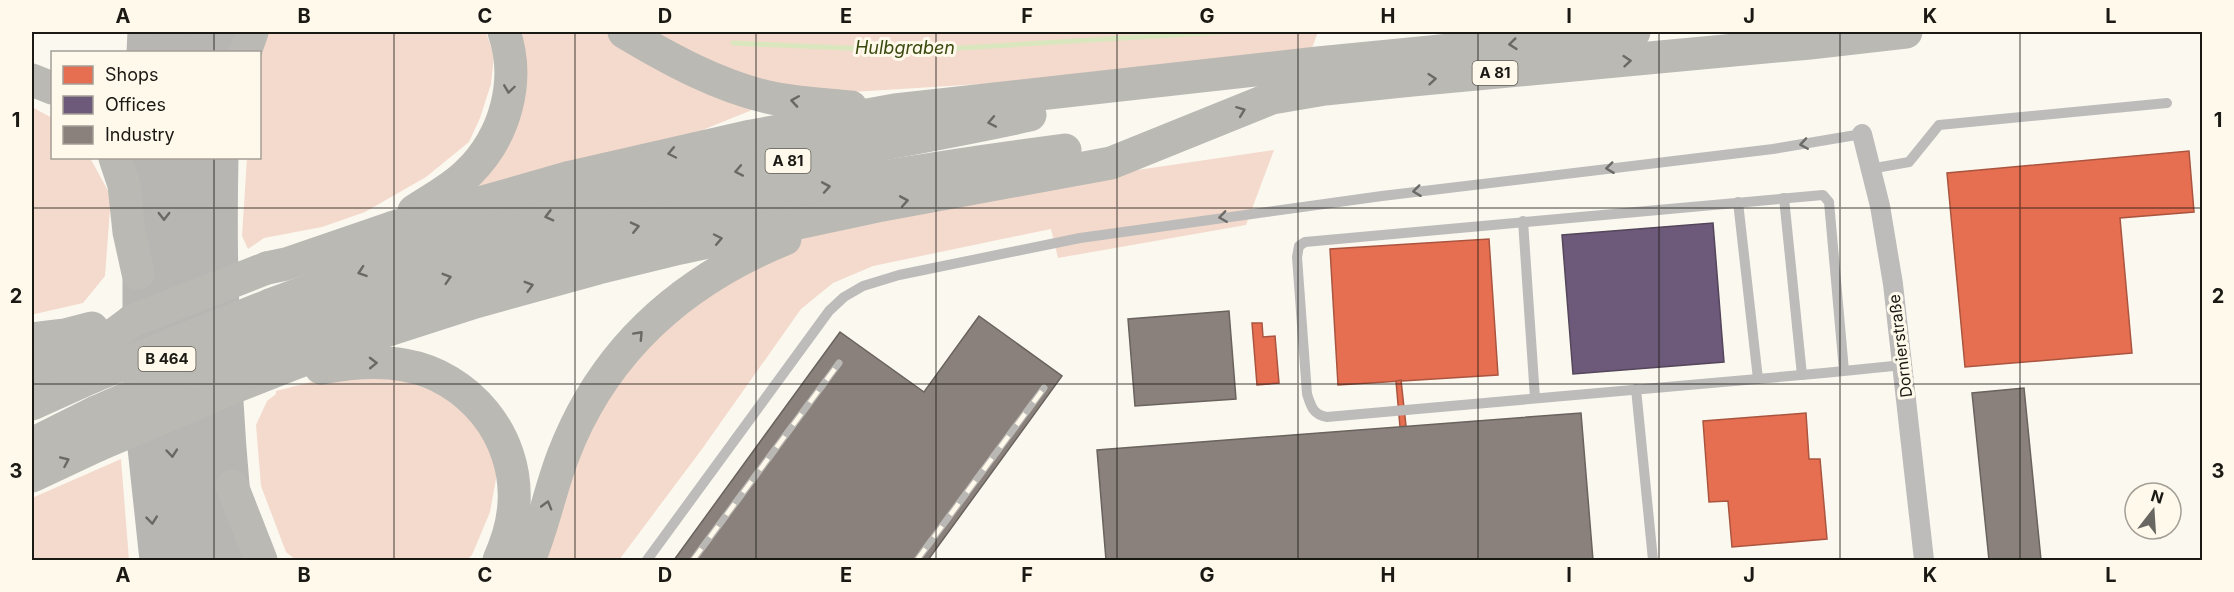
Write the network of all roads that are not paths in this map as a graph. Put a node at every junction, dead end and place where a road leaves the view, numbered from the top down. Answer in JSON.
{"nodes":[{"id":1,"x":144,"y":32,"type":"edge"},
{"id":2,"x":170,"y":32,"type":"edge"},
{"id":3,"x":201,"y":32,"type":"edge"},
{"id":4,"x":227,"y":32,"type":"edge"},
{"id":5,"x":252,"y":32,"type":"edge"},
{"id":6,"x":504,"y":32,"type":"edge"},
{"id":7,"x":624,"y":32,"type":"edge"},
{"id":8,"x":1634,"y":32,"type":"edge"},
{"id":9,"x":1696,"y":32,"type":"edge"},
{"id":10,"x":1769,"y":32,"type":"edge"},
{"id":11,"x":1906,"y":32,"type":"edge"},
{"id":12,"x":143,"y":51,"type":"edge"},
{"id":13,"x":168,"y":51,"type":"edge"},
{"id":14,"x":200,"y":51,"type":"edge"},
{"id":15,"x":225,"y":51,"type":"edge"},
{"id":16,"x":245,"y":51,"type":"edge"},
{"id":17,"x":1318,"y":63,"type":"junction"},
{"id":18,"x":32,"y":80,"type":"edge"},
{"id":19,"x":51,"y":88,"type":"edge"},
{"id":20,"x":2167,"y":103,"type":"dead end"},
{"id":21,"x":895,"y":110,"type":"junction"},
{"id":22,"x":1186,"y":132,"type":"junction"},
{"id":23,"x":1862,"y":134,"type":"joint"},
{"id":24,"x":115,"y":159,"type":"edge"},
{"id":25,"x":139,"y":159,"type":"edge"},
{"id":26,"x":164,"y":159,"type":"edge"},
{"id":27,"x":196,"y":159,"type":"edge"},
{"id":28,"x":222,"y":159,"type":"edge"},
{"id":29,"x":1870,"y":169,"type":"junction"},
{"id":30,"x":1785,"y":198,"type":"junction"},
{"id":31,"x":1738,"y":202,"type":"junction"},
{"id":32,"x":847,"y":212,"type":"junction"},
{"id":33,"x":1523,"y":221,"type":"junction"},
{"id":34,"x":391,"y":228,"type":"junction"},
{"id":35,"x":138,"y":273,"type":"junction"},
{"id":36,"x":92,"y":336,"type":"junction"},
{"id":37,"x":32,"y":339,"type":"edge"},
{"id":38,"x":1903,"y":364,"type":"junction"},
{"id":39,"x":32,"y":370,"type":"edge"},
{"id":40,"x":1845,"y":371,"type":"junction"},
{"id":41,"x":1802,"y":375,"type":"junction"},
{"id":42,"x":1758,"y":379,"type":"junction"},
{"id":43,"x":257,"y":381,"type":"junction"},
{"id":44,"x":1636,"y":389,"type":"junction"},
{"id":45,"x":1535,"y":398,"type":"junction"},
{"id":46,"x":32,"y":404,"type":"edge"},
{"id":47,"x":32,"y":444,"type":"edge"},
{"id":48,"x":32,"y":476,"type":"edge"},
{"id":49,"x":232,"y":486,"type":"junction"},
{"id":50,"x":156,"y":561,"type":"edge"},
{"id":51,"x":182,"y":561,"type":"edge"},
{"id":52,"x":213,"y":561,"type":"edge"},
{"id":53,"x":240,"y":561,"type":"edge"},
{"id":54,"x":261,"y":561,"type":"edge"},
{"id":55,"x":499,"y":561,"type":"edge"},
{"id":56,"x":530,"y":561,"type":"edge"},
{"id":57,"x":647,"y":561,"type":"edge"},
{"id":58,"x":1653,"y":561,"type":"edge"},
{"id":59,"x":1924,"y":561,"type":"edge"}],
"edges":[{"from":1,"to":12,"type":"highway"},
{"from":2,"to":13,"type":"highway"},
{"from":3,"to":14,"type":"highway"},
{"from":4,"to":15,"type":"highway"},
{"from":5,"to":16,"type":"highway"},
{"from":6,"to":34,"type":"highway","one_way":true},
{"from":21,"to":7,"type":"highway","one_way":true},
{"from":8,"to":17,"type":"highway","number":"A 81","one_way":true},
{"from":9,"to":10,"type":"highway"},
{"from":22,"to":11,"type":"highway","number":"A 81","one_way":true},
{"from":17,"to":21,"type":"highway"},
{"from":17,"to":46,"type":"highway","number":"A 81","one_way":true,"bridge":true},
{"from":18,"to":19,"type":"highway"},
{"from":20,"to":29,"type":"lane"},
{"from":21,"to":34,"type":"highway","one_way":true},
{"from":32,"to":22,"type":"highway","one_way":true},
{"from":47,"to":22,"type":"highway","number":"A 81","one_way":true,"bridge":true},
{"from":23,"to":29,"type":"street","name":"Dornierstraße"},
{"from":23,"to":57,"type":"lane","one_way":true},
{"from":24,"to":35,"type":"highway"},
{"from":25,"to":35,"type":"highway","number":"B 464"},
{"from":26,"to":51,"type":"highway","number":"B 464","one_way":true},
{"from":27,"to":52,"type":"highway","number":"B 464"},
{"from":28,"to":49,"type":"highway"},
{"from":29,"to":38,"type":"street","name":"Dornierstraße"},
{"from":30,"to":31,"type":"lane"},
{"from":30,"to":40,"type":"lane"},
{"from":30,"to":41,"type":"lane"},
{"from":31,"to":33,"type":"lane"},
{"from":31,"to":42,"type":"lane"},
{"from":43,"to":32,"type":"highway","one_way":true},
{"from":56,"to":32,"type":"highway","one_way":true},
{"from":33,"to":45,"type":"lane"},
{"from":33,"to":45,"type":"lane"},
{"from":34,"to":36,"type":"highway","bridge":true},
{"from":35,"to":50,"type":"highway","number":"B 464","one_way":true},
{"from":36,"to":37,"type":"highway"},
{"from":36,"to":39,"type":"highway"},
{"from":38,"to":40,"type":"lane"},
{"from":38,"to":59,"type":"street","name":"Dornierstraße"},
{"from":40,"to":41,"type":"lane"},
{"from":41,"to":42,"type":"lane"},
{"from":42,"to":44,"type":"lane"},
{"from":48,"to":43,"type":"highway","one_way":true,"bridge":true},
{"from":43,"to":55,"type":"highway","one_way":true},
{"from":44,"to":45,"type":"lane"},
{"from":44,"to":58,"type":"lane"},
{"from":49,"to":53,"type":"highway"},
{"from":49,"to":54,"type":"highway"}]}
